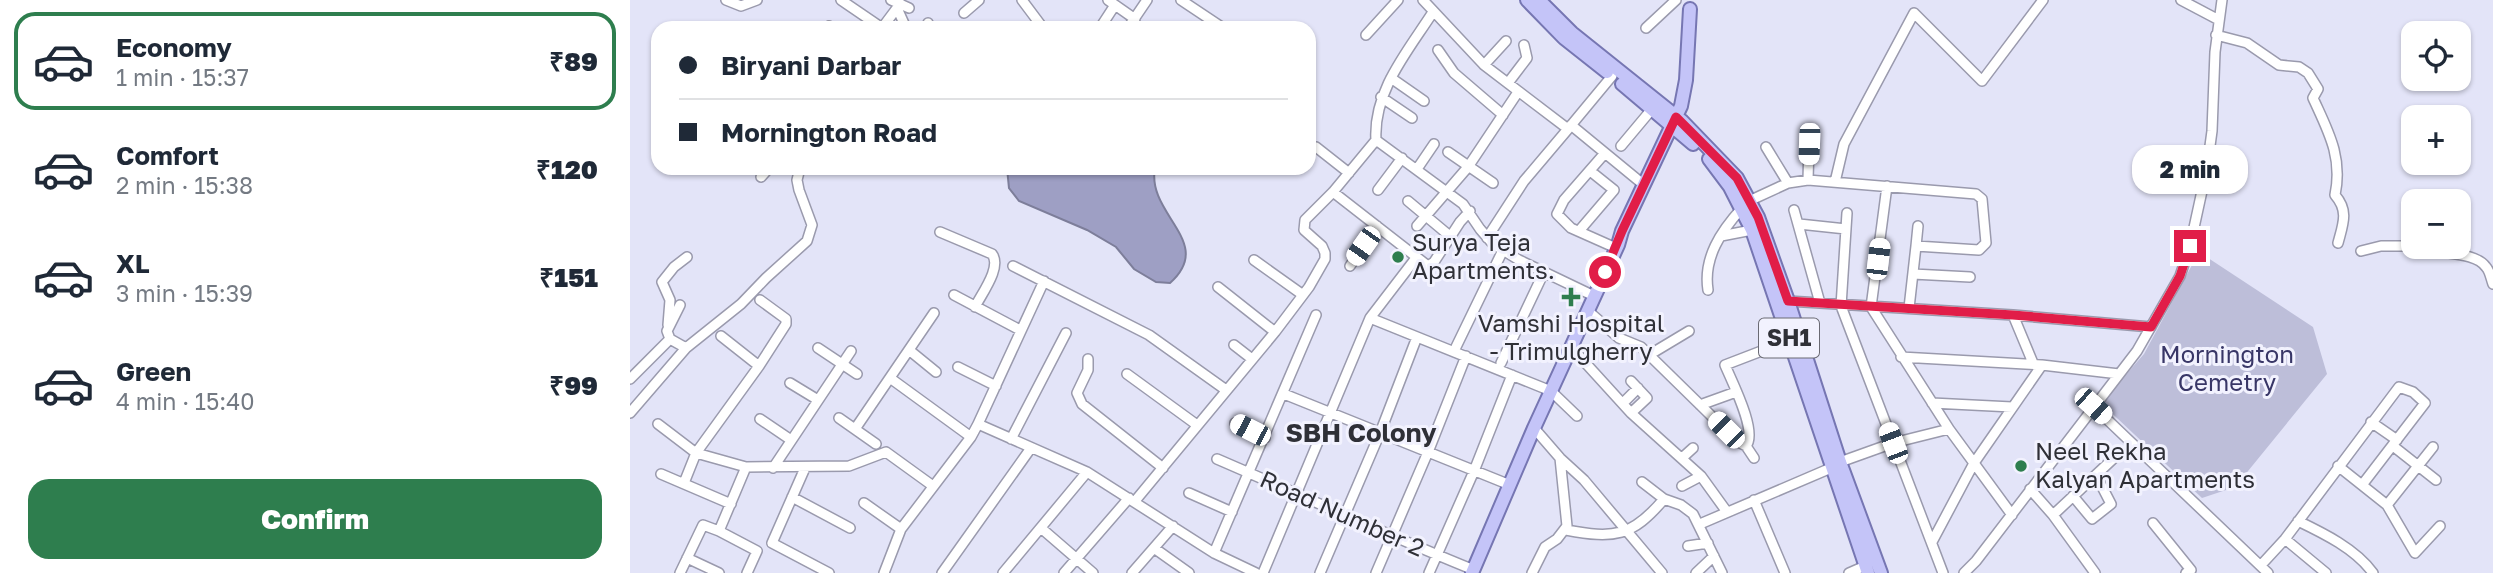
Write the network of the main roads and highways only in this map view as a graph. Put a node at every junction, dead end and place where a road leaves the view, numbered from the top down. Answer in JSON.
{"nodes":[{"id":1,"x":1527,"y":0,"type":"edge"},
{"id":2,"x":1539,"y":0,"type":"edge"},
{"id":3,"x":1688,"y":5,"type":"edge"},
{"id":4,"x":1677,"y":123,"type":"junction"},
{"id":5,"x":1746,"y":204,"type":"junction"},
{"id":6,"x":1617,"y":247,"type":"junction"},
{"id":7,"x":1836,"y":465,"type":"junction"},
{"id":8,"x":1867,"y":569,"type":"edge"},
{"id":9,"x":1473,"y":571,"type":"edge"},
{"id":10,"x":1881,"y":573,"type":"edge"}],
"edges":[{"from":1,"to":4,"type":"main road","number":"SH1"},
{"from":2,"to":4,"type":"main road","number":"SH1"},
{"from":3,"to":4,"type":"main road"},
{"from":4,"to":5,"type":"main road","number":"SH1"},
{"from":4,"to":6,"type":"main road"},
{"from":4,"to":6,"type":"main road"},
{"from":5,"to":7,"type":"main road","number":"SH1"},
{"from":5,"to":7,"type":"main road","number":"SH1"},
{"from":6,"to":9,"type":"main road"},
{"from":7,"to":8,"type":"main road","number":"SH1"},
{"from":7,"to":10,"type":"main road","number":"SH1"}]}
